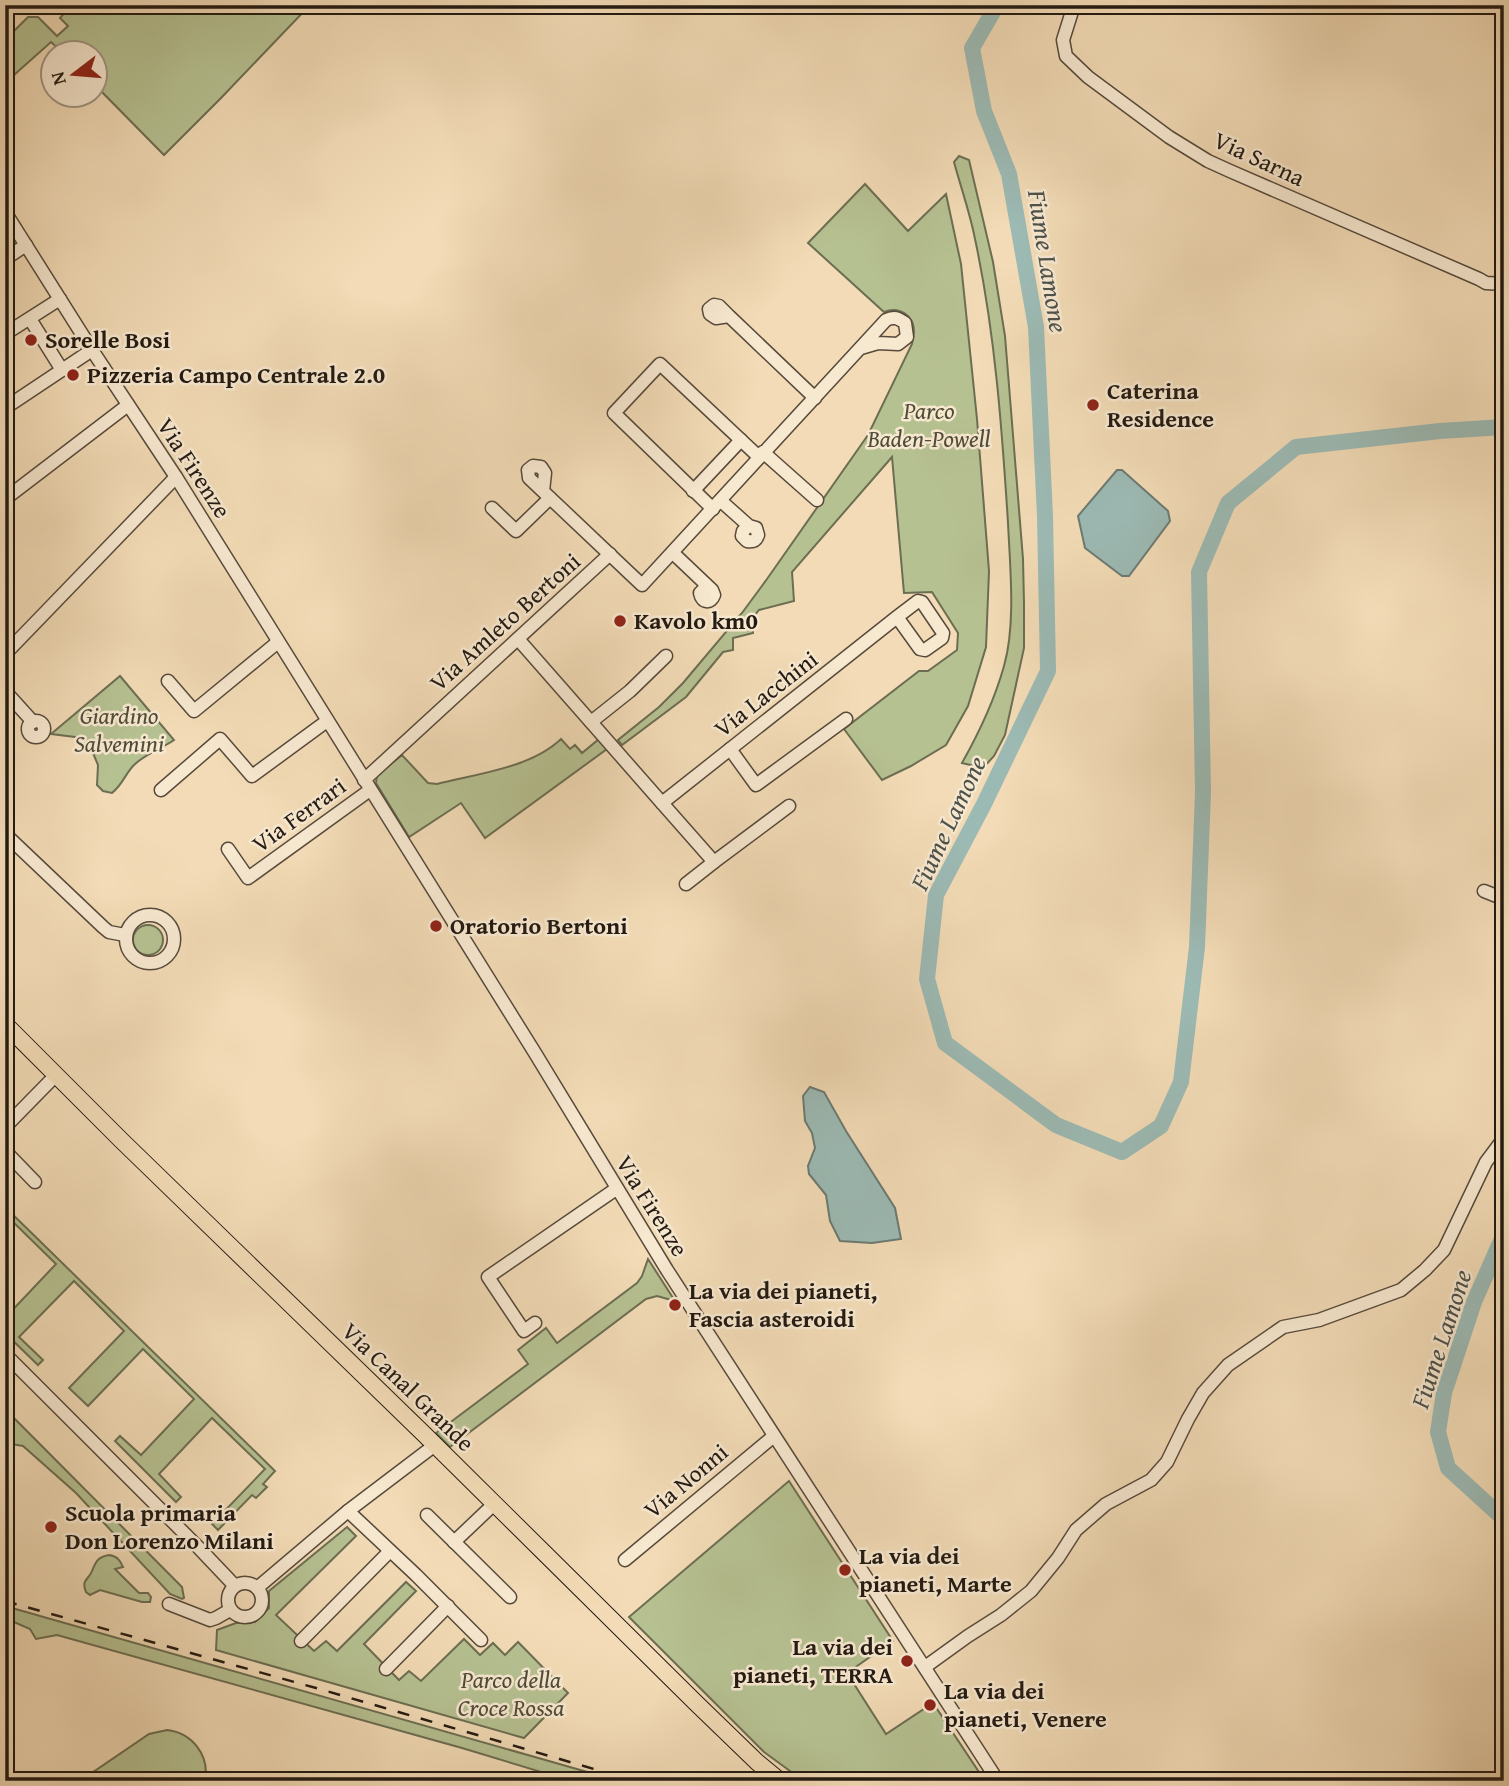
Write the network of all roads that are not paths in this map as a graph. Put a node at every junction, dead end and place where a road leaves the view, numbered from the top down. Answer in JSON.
{"nodes":[{"id":1,"x":1074,"y":5,"type":"edge"},
{"id":2,"x":5,"y":212,"type":"edge"},
{"id":3,"x":26,"y":245,"type":"junction"},
{"id":4,"x":5,"y":259,"type":"edge"},
{"id":5,"x":1504,"y":284,"type":"edge"},
{"id":6,"x":60,"y":299,"type":"junction"},
{"id":7,"x":729,"y":316,"type":"dead end"},
{"id":8,"x":30,"y":319,"type":"junction"},
{"id":9,"x":5,"y":334,"type":"edge"},
{"id":10,"x":861,"y":348,"type":"junction"},
{"id":11,"x":92,"y":350,"type":"junction"},
{"id":12,"x":62,"y":370,"type":"junction"},
{"id":13,"x":815,"y":398,"type":"junction"},
{"id":14,"x":128,"y":405,"type":"junction"},
{"id":15,"x":5,"y":408,"type":"edge"},
{"id":16,"x":741,"y":440,"type":"junction"},
{"id":17,"x":761,"y":455,"type":"junction"},
{"id":18,"x":176,"y":477,"type":"junction"},
{"id":19,"x":693,"y":491,"type":"junction"},
{"id":20,"x":5,"y":499,"type":"edge"},
{"id":21,"x":817,"y":500,"type":"dead end"},
{"id":22,"x":717,"y":505,"type":"junction"},
{"id":23,"x":492,"y":508,"type":"dead end"},
{"id":24,"x":749,"y":526,"type":"dead end"},
{"id":25,"x":673,"y":553,"type":"junction"},
{"id":26,"x":610,"y":554,"type":"junction"},
{"id":27,"x":709,"y":588,"type":"dead end"},
{"id":28,"x":897,"y":617,"type":"dead end"},
{"id":29,"x":518,"y":639,"type":"junction"},
{"id":30,"x":278,"y":642,"type":"junction"},
{"id":31,"x":5,"y":654,"type":"edge"},
{"id":32,"x":666,"y":656,"type":"dead end"},
{"id":33,"x":168,"y":681,"type":"dead end"},
{"id":34,"x":5,"y":691,"type":"edge"},
{"id":35,"x":846,"y":719,"type":"dead end"},
{"id":36,"x":327,"y":720,"type":"junction"},
{"id":37,"x":33,"y":722,"type":"dead end"},
{"id":38,"x":591,"y":722,"type":"junction"},
{"id":39,"x":730,"y":749,"type":"junction"},
{"id":40,"x":367,"y":785,"type":"junction"},
{"id":41,"x":161,"y":790,"type":"dead end"},
{"id":42,"x":662,"y":803,"type":"junction"},
{"id":43,"x":789,"y":806,"type":"dead end"},
{"id":44,"x":6,"y":836,"type":"edge"},
{"id":45,"x":228,"y":849,"type":"dead end"},
{"id":46,"x":714,"y":862,"type":"junction"},
{"id":47,"x":686,"y":884,"type":"dead end"},
{"id":48,"x":1484,"y":891,"type":"dead end"},
{"id":49,"x":1504,"y":899,"type":"edge"},
{"id":50,"x":125,"y":935,"type":"junction"},
{"id":51,"x":5,"y":1024,"type":"edge"},
{"id":52,"x":56,"y":1075,"type":"junction"},
{"id":53,"x":5,"y":1127,"type":"edge"},
{"id":54,"x":1504,"y":1138,"type":"edge"},
{"id":55,"x":5,"y":1151,"type":"edge"},
{"id":56,"x":36,"y":1182,"type":"dead end"},
{"id":57,"x":616,"y":1189,"type":"junction"},
{"id":58,"x":524,"y":1331,"type":"dead end"},
{"id":59,"x":5,"y":1354,"type":"edge"},
{"id":60,"x":774,"y":1436,"type":"junction"},
{"id":61,"x":435,"y":1446,"type":"junction"},
{"id":62,"x":494,"y":1504,"type":"junction"},
{"id":63,"x":348,"y":1511,"type":"junction"},
{"id":64,"x":427,"y":1515,"type":"dead end"},
{"id":65,"x":454,"y":1542,"type":"junction"},
{"id":66,"x":390,"y":1551,"type":"junction"},
{"id":67,"x":625,"y":1560,"type":"dead end"},
{"id":68,"x":235,"y":1586,"type":"junction"},
{"id":69,"x":257,"y":1588,"type":"junction"},
{"id":70,"x":510,"y":1597,"type":"dead end"},
{"id":71,"x":169,"y":1604,"type":"dead end"},
{"id":72,"x":448,"y":1606,"type":"junction"},
{"id":73,"x":230,"y":1610,"type":"junction"},
{"id":74,"x":481,"y":1640,"type":"dead end"},
{"id":75,"x":301,"y":1641,"type":"dead end"},
{"id":76,"x":925,"y":1667,"type":"junction"},
{"id":77,"x":386,"y":1668,"type":"dead end"},
{"id":78,"x":997,"y":1780,"type":"edge"},
{"id":79,"x":780,"y":1781,"type":"edge"}],
"edges":[{"from":1,"to":5,"type":"street","name":"Via Sarna"},
{"from":2,"to":3,"type":"street","name":"Via Firenze"},
{"from":3,"to":4,"type":"street"},
{"from":3,"to":6,"type":"street","name":"Via Firenze"},
{"from":6,"to":8,"type":"street"},
{"from":6,"to":11,"type":"street","name":"Via Firenze"},
{"from":7,"to":13,"type":"street"},
{"from":8,"to":9,"type":"street"},
{"from":8,"to":12,"type":"street"},
{"from":10,"to":10,"type":"street","name":"Via Amleto Bertoni"},
{"from":10,"to":13,"type":"street","name":"Via Amleto Bertoni"},
{"from":11,"to":12,"type":"street"},
{"from":11,"to":14,"type":"street","name":"Via Firenze"},
{"from":12,"to":15,"type":"street"},
{"from":13,"to":17,"type":"street","name":"Via Amleto Bertoni"},
{"from":14,"to":18,"type":"street","name":"Via Firenze"},
{"from":14,"to":20,"type":"street"},
{"from":16,"to":17,"type":"street"},
{"from":16,"to":19,"type":"street"},
{"from":16,"to":19,"type":"street"},
{"from":17,"to":21,"type":"street"},
{"from":17,"to":22,"type":"street","name":"Via Amleto Bertoni"},
{"from":18,"to":30,"type":"street","name":"Via Firenze"},
{"from":18,"to":31,"type":"street"},
{"from":19,"to":22,"type":"street"},
{"from":22,"to":24,"type":"street"},
{"from":22,"to":25,"type":"street","name":"Via Amleto Bertoni"},
{"from":23,"to":26,"type":"street"},
{"from":25,"to":26,"type":"street","name":"Via Amleto Bertoni"},
{"from":25,"to":27,"type":"street"},
{"from":26,"to":29,"type":"street","name":"Via Amleto Bertoni"},
{"from":28,"to":39,"type":"street","name":"Via Lacchini"},
{"from":29,"to":38,"type":"street"},
{"from":29,"to":40,"type":"street","name":"Via Amleto Bertoni"},
{"from":30,"to":33,"type":"street"},
{"from":30,"to":36,"type":"street","name":"Via Firenze"},
{"from":32,"to":38,"type":"street"},
{"from":34,"to":37,"type":"street"},
{"from":35,"to":39,"type":"street"},
{"from":36,"to":40,"type":"street","name":"Via Firenze"},
{"from":36,"to":41,"type":"street"},
{"from":38,"to":42,"type":"street"},
{"from":39,"to":42,"type":"street","name":"Via Lacchini"},
{"from":40,"to":45,"type":"street","name":"Via Ferrari"},
{"from":40,"to":57,"type":"street","name":"Via Firenze"},
{"from":42,"to":46,"type":"street"},
{"from":43,"to":46,"type":"street"},
{"from":44,"to":50,"type":"street"},
{"from":46,"to":47,"type":"street"},
{"from":48,"to":49,"type":"street"},
{"from":50,"to":50,"type":"street"},
{"from":51,"to":52,"type":"main road","name":"Via Canal Grande"},
{"from":52,"to":53,"type":"street"},
{"from":52,"to":61,"type":"main road","name":"Via Canal Grande"},
{"from":54,"to":76,"type":"street"},
{"from":55,"to":56,"type":"street"},
{"from":57,"to":58,"type":"street"},
{"from":57,"to":60,"type":"street","name":"Via Firenze"},
{"from":59,"to":68,"type":"street"},
{"from":60,"to":67,"type":"street","name":"Via Nonni"},
{"from":60,"to":76,"type":"street","name":"Via Firenze"},
{"from":61,"to":62,"type":"main road","name":"Via Canal Grande"},
{"from":61,"to":63,"type":"street"},
{"from":62,"to":65,"type":"street"},
{"from":62,"to":79,"type":"main road","name":"Via Canal Grande"},
{"from":63,"to":66,"type":"street"},
{"from":63,"to":69,"type":"street"},
{"from":64,"to":65,"type":"street"},
{"from":65,"to":70,"type":"street"},
{"from":66,"to":72,"type":"street"},
{"from":66,"to":75,"type":"street"},
{"from":68,"to":69,"type":"street"},
{"from":68,"to":73,"type":"street"},
{"from":69,"to":73,"type":"street"},
{"from":71,"to":73,"type":"street"},
{"from":72,"to":74,"type":"street"},
{"from":72,"to":77,"type":"street"},
{"from":76,"to":78,"type":"street","name":"Via Firenze"}]}
